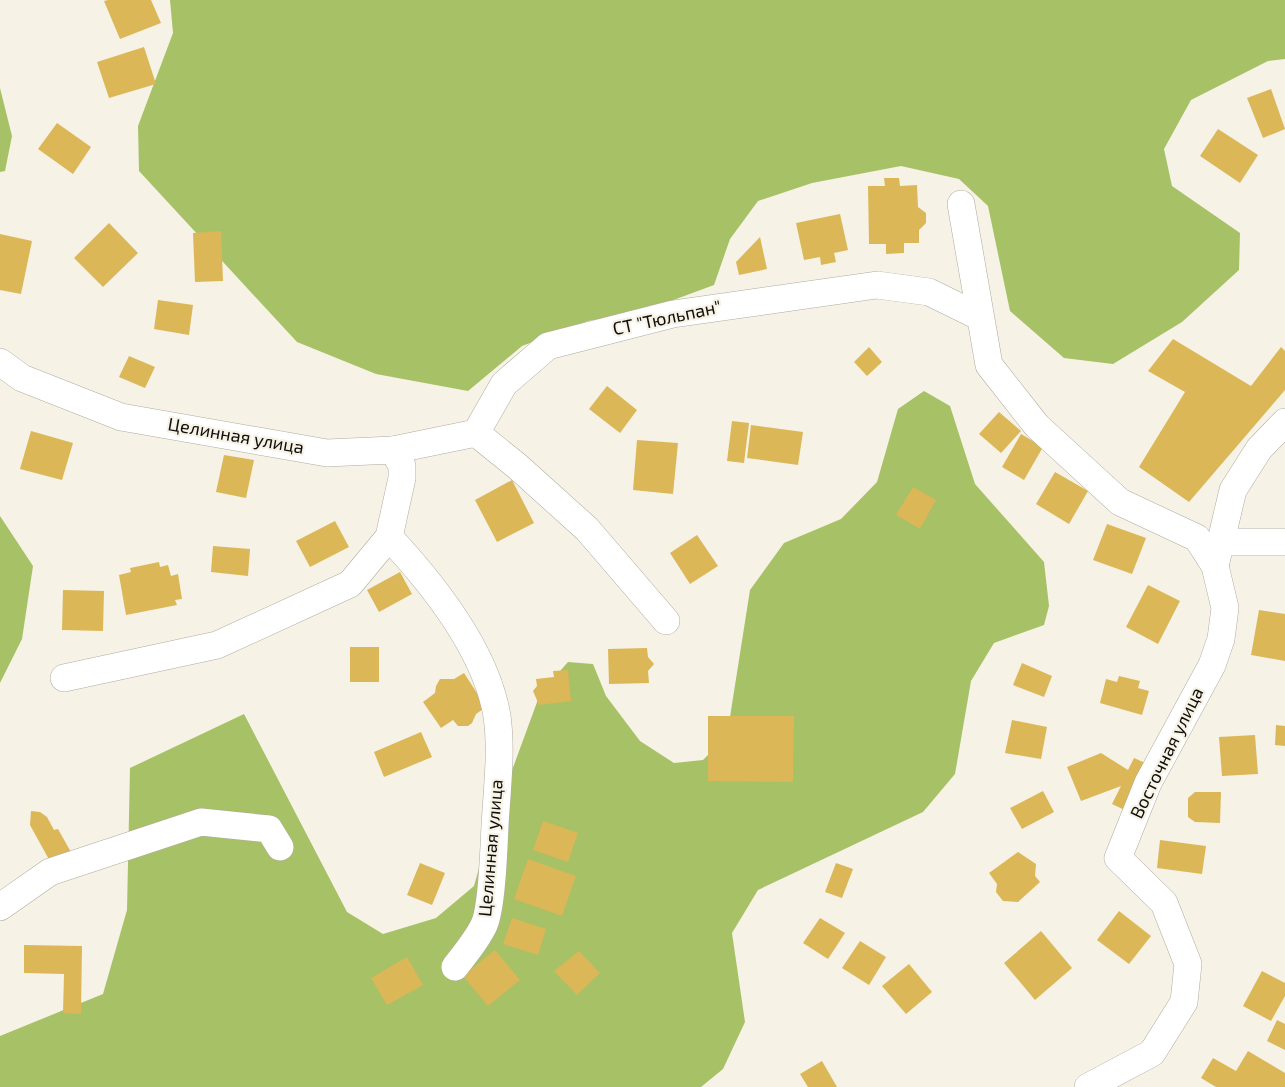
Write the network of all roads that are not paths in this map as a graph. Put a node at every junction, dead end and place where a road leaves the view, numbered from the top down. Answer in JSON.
{"nodes":[{"id":1,"x":961,"y":204,"type":"dead end"},
{"id":2,"x":980,"y":317,"type":"junction"},
{"id":3,"x":0,"y":362,"type":"edge"},
{"id":4,"x":1285,"y":422,"type":"edge"},
{"id":5,"x":476,"y":433,"type":"junction"},
{"id":6,"x":393,"y":450,"type":"junction"},
{"id":7,"x":389,"y":537,"type":"junction"},
{"id":8,"x":1285,"y":542,"type":"edge"},
{"id":9,"x":1219,"y":554,"type":"junction"},
{"id":10,"x":666,"y":621,"type":"dead end"},
{"id":11,"x":64,"y":678,"type":"dead end"},
{"id":12,"x":280,"y":847,"type":"dead end"},
{"id":13,"x":0,"y":907,"type":"edge"},
{"id":14,"x":455,"y":967,"type":"dead end"},
{"id":15,"x":1088,"y":1087,"type":"edge"}],
"edges":[{"from":1,"to":2,"type":"street","name":"Восточная улица"},
{"from":2,"to":5,"type":"street","name":"СТ \"Тюльпан\""},
{"from":2,"to":9,"type":"street","name":"Восточная улица"},
{"from":3,"to":6,"type":"street","name":"Целинная улица"},
{"from":4,"to":9,"type":"street","name":"Восточная улица"},
{"from":5,"to":6,"type":"street"},
{"from":5,"to":10,"type":"street"},
{"from":6,"to":7,"type":"street"},
{"from":7,"to":11,"type":"street"},
{"from":7,"to":14,"type":"street","name":"Целинная улица"},
{"from":8,"to":9,"type":"street"},
{"from":9,"to":15,"type":"street","name":"Восточная улица"},
{"from":12,"to":13,"type":"street"}]}
